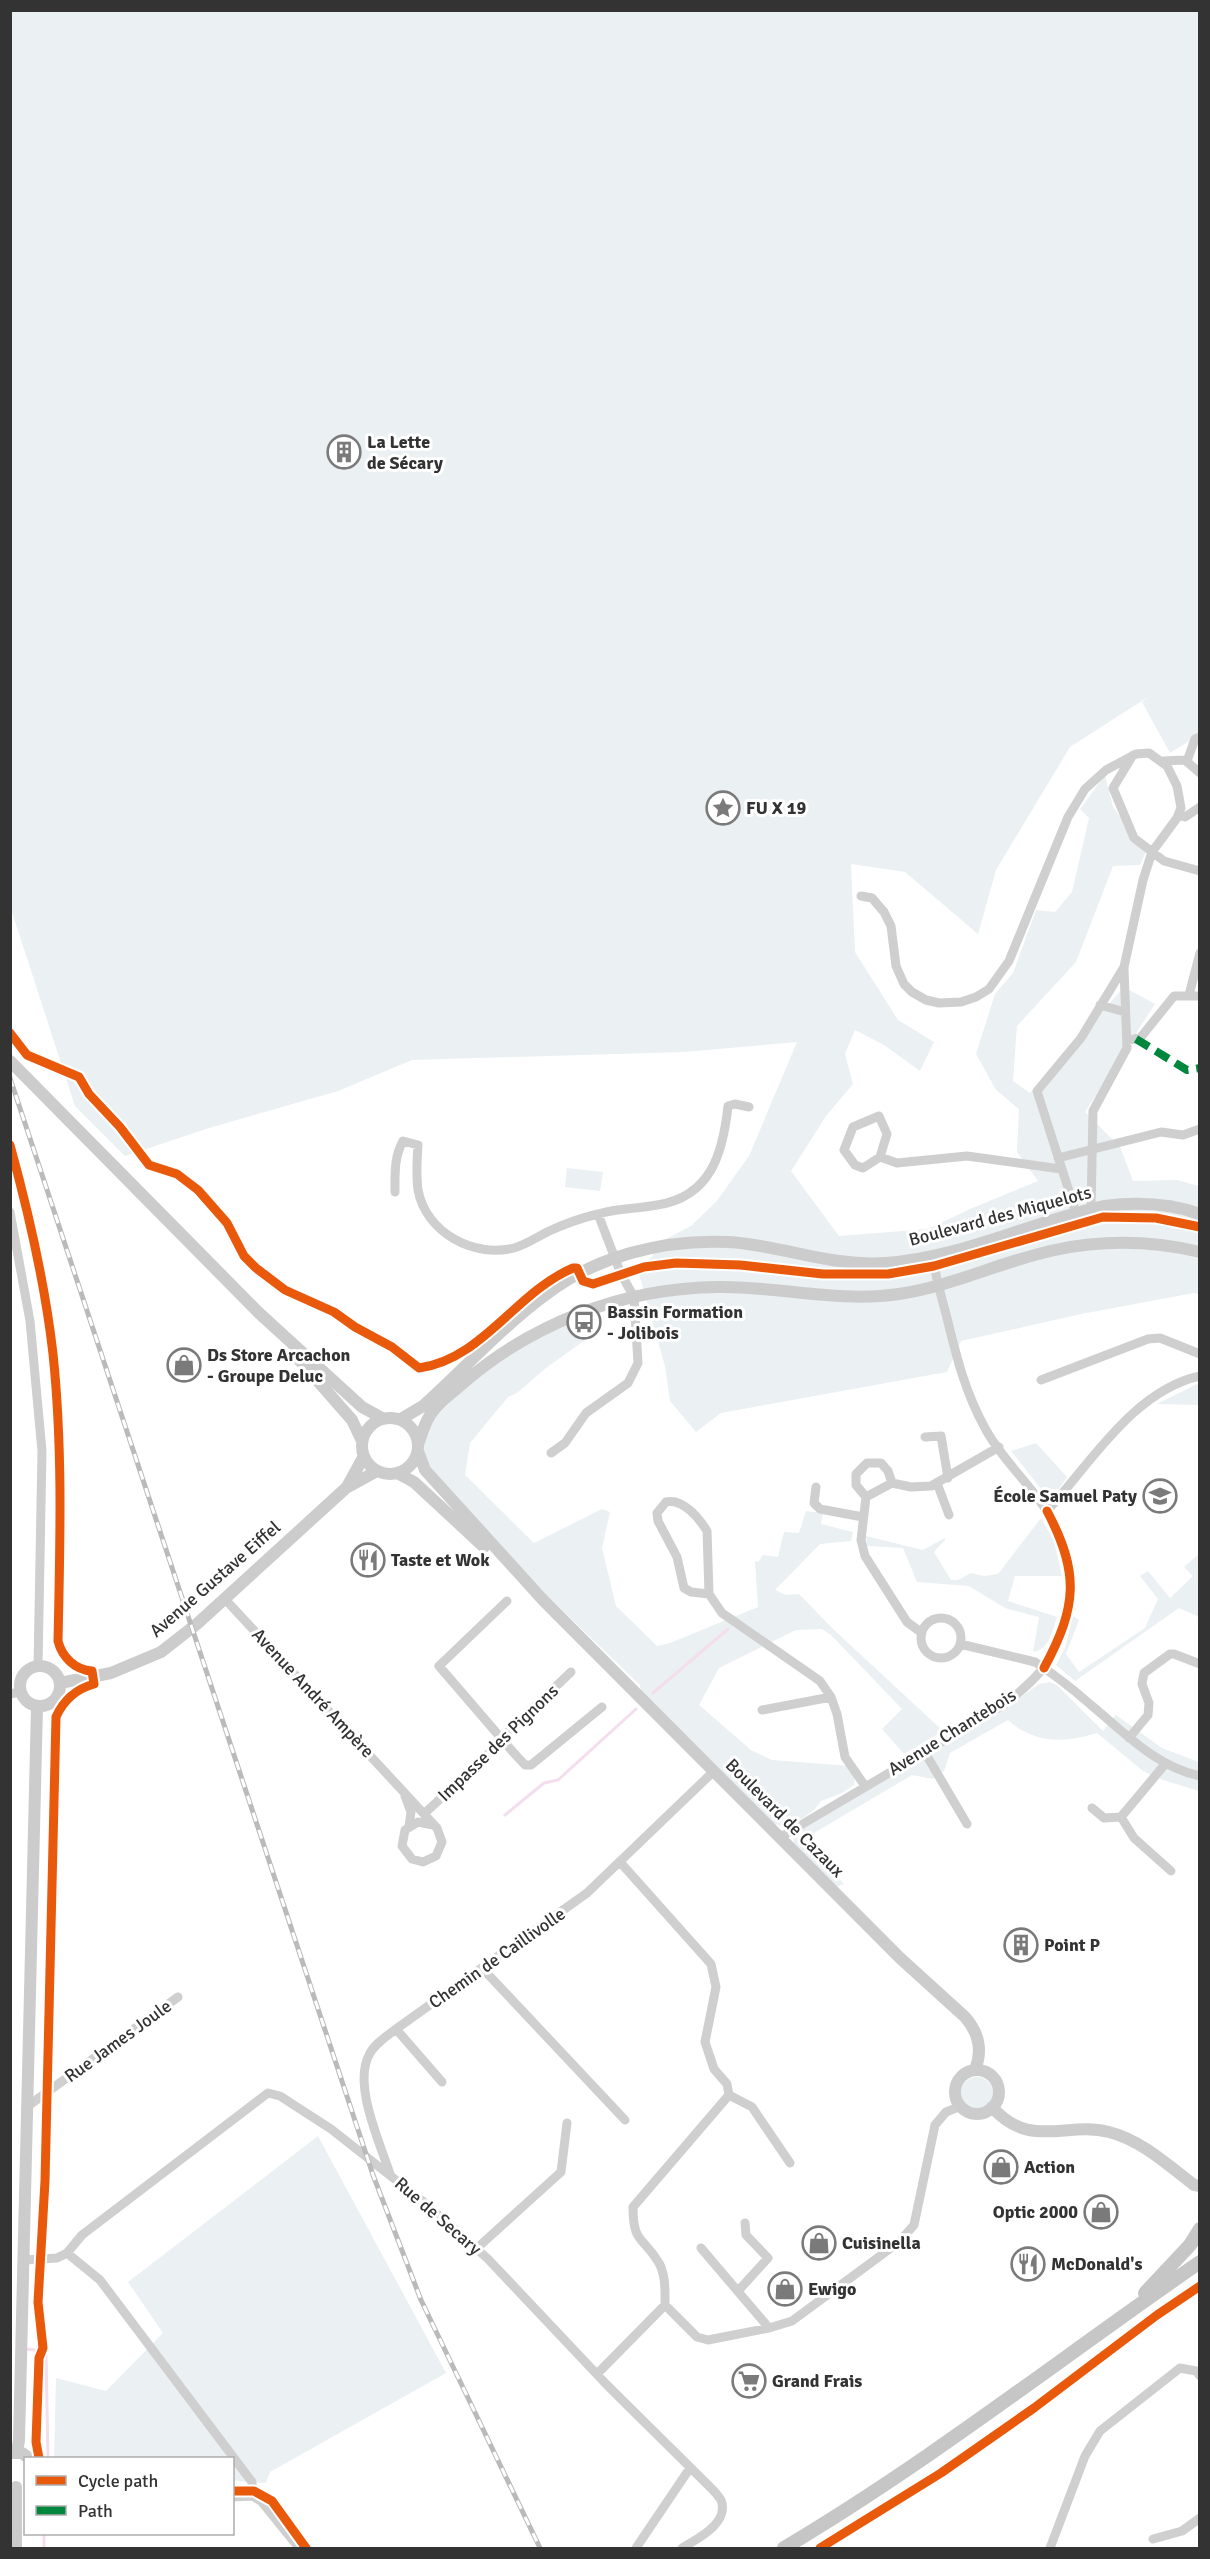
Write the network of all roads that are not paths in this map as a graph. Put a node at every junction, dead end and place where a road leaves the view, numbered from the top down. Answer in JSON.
{"nodes":[{"id":1,"x":1200,"y":737,"type":"edge"},
{"id":2,"x":1133,"y":755,"type":"junction"},
{"id":3,"x":1163,"y":761,"type":"junction"},
{"id":4,"x":1187,"y":761,"type":"junction"},
{"id":5,"x":1200,"y":773,"type":"edge"},
{"id":6,"x":1200,"y":807,"type":"edge"},
{"id":7,"x":1178,"y":814,"type":"junction"},
{"id":8,"x":1152,"y":852,"type":"junction"},
{"id":9,"x":1200,"y":871,"type":"edge"},
{"id":10,"x":861,"y":896,"type":"dead end"},
{"id":11,"x":1200,"y":953,"type":"edge"},
{"id":12,"x":1124,"y":967,"type":"junction"},
{"id":13,"x":1189,"y":995,"type":"junction"},
{"id":14,"x":1200,"y":996,"type":"edge"},
{"id":15,"x":1100,"y":1005,"type":"junction"},
{"id":16,"x":1125,"y":1012,"type":"junction"},
{"id":17,"x":1127,"y":1041,"type":"junction"},
{"id":18,"x":10,"y":1061,"type":"edge"},
{"id":19,"x":749,"y":1107,"type":"dead end"},
{"id":20,"x":1200,"y":1129,"type":"edge"},
{"id":21,"x":1092,"y":1149,"type":"junction"},
{"id":22,"x":880,"y":1157,"type":"junction"},
{"id":23,"x":1058,"y":1158,"type":"junction"},
{"id":24,"x":1061,"y":1169,"type":"junction"},
{"id":25,"x":395,"y":1192,"type":"dead end"},
{"id":26,"x":1091,"y":1209,"type":"junction"},
{"id":27,"x":10,"y":1212,"type":"edge"},
{"id":28,"x":1076,"y":1213,"type":"junction"},
{"id":29,"x":598,"y":1214,"type":"junction"},
{"id":30,"x":1200,"y":1214,"type":"edge"},
{"id":31,"x":1200,"y":1252,"type":"edge"},
{"id":32,"x":933,"y":1257,"type":"junction"},
{"id":33,"x":615,"y":1258,"type":"junction"},
{"id":34,"x":939,"y":1286,"type":"junction"},
{"id":35,"x":634,"y":1296,"type":"junction"},
{"id":36,"x":259,"y":1313,"type":"junction"},
{"id":37,"x":1200,"y":1354,"type":"edge"},
{"id":38,"x":1200,"y":1376,"type":"edge"},
{"id":39,"x":1041,"y":1380,"type":"dead end"},
{"id":40,"x":382,"y":1418,"type":"junction"},
{"id":41,"x":401,"y":1419,"type":"junction"},
{"id":42,"x":925,"y":1437,"type":"dead end"},
{"id":43,"x":362,"y":1441,"type":"junction"},
{"id":44,"x":418,"y":1447,"type":"junction"},
{"id":45,"x":999,"y":1448,"type":"junction"},
{"id":46,"x":551,"y":1453,"type":"dead end"},
{"id":47,"x":364,"y":1456,"type":"junction"},
{"id":48,"x":378,"y":1471,"type":"junction"},
{"id":49,"x":397,"y":1473,"type":"junction"},
{"id":50,"x":948,"y":1478,"type":"junction"},
{"id":51,"x":892,"y":1483,"type":"junction"},
{"id":52,"x":937,"y":1483,"type":"junction"},
{"id":53,"x":816,"y":1487,"type":"dead end"},
{"id":54,"x":346,"y":1488,"type":"junction"},
{"id":55,"x":866,"y":1497,"type":"junction"},
{"id":56,"x":1047,"y":1511,"type":"junction"},
{"id":57,"x":949,"y":1515,"type":"dead end"},
{"id":58,"x":864,"y":1517,"type":"junction"},
{"id":59,"x":709,"y":1594,"type":"junction"},
{"id":60,"x":224,"y":1598,"type":"junction"},
{"id":61,"x":507,"y":1600,"type":"dead end"},
{"id":62,"x":543,"y":1600,"type":"junction"},
{"id":63,"x":922,"y":1633,"type":"junction"},
{"id":64,"x":960,"y":1644,"type":"junction"},
{"id":65,"x":1200,"y":1664,"type":"edge"},
{"id":66,"x":38,"y":1666,"type":"junction"},
{"id":67,"x":1044,"y":1668,"type":"junction"},
{"id":68,"x":571,"y":1672,"type":"dead end"},
{"id":69,"x":60,"y":1683,"type":"junction"},
{"id":70,"x":15,"y":1693,"type":"edge"},
{"id":71,"x":831,"y":1697,"type":"junction"},
{"id":72,"x":38,"y":1707,"type":"junction"},
{"id":73,"x":602,"y":1707,"type":"dead end"},
{"id":74,"x":762,"y":1710,"type":"dead end"},
{"id":75,"x":1129,"y":1738,"type":"junction"},
{"id":76,"x":504,"y":1739,"type":"junction"},
{"id":77,"x":924,"y":1751,"type":"junction"},
{"id":78,"x":1166,"y":1763,"type":"junction"},
{"id":79,"x":713,"y":1772,"type":"junction"},
{"id":80,"x":1200,"y":1776,"type":"edge"},
{"id":81,"x":865,"y":1786,"type":"junction"},
{"id":82,"x":402,"y":1788,"type":"junction"},
{"id":83,"x":1092,"y":1808,"type":"dead end"},
{"id":84,"x":424,"y":1813,"type":"junction"},
{"id":85,"x":1121,"y":1817,"type":"junction"},
{"id":86,"x":968,"y":1824,"type":"dead end"},
{"id":87,"x":433,"y":1825,"type":"junction"},
{"id":88,"x":409,"y":1826,"type":"junction"},
{"id":89,"x":779,"y":1838,"type":"junction"},
{"id":90,"x":620,"y":1862,"type":"junction"},
{"id":91,"x":1171,"y":1871,"type":"dead end"},
{"id":92,"x":482,"y":1968,"type":"junction"},
{"id":93,"x":178,"y":1997,"type":"dead end"},
{"id":94,"x":396,"y":2029,"type":"junction"},
{"id":95,"x":975,"y":2070,"type":"junction"},
{"id":96,"x":442,"y":2082,"type":"dead end"},
{"id":97,"x":729,"y":2095,"type":"junction"},
{"id":98,"x":28,"y":2106,"type":"junction"},
{"id":99,"x":961,"y":2106,"type":"junction"},
{"id":100,"x":993,"y":2107,"type":"junction"},
{"id":101,"x":625,"y":2120,"type":"dead end"},
{"id":102,"x":567,"y":2123,"type":"dead end"},
{"id":103,"x":790,"y":2163,"type":"dead end"},
{"id":104,"x":390,"y":2175,"type":"junction"},
{"id":105,"x":1198,"y":2189,"type":"edge"},
{"id":106,"x":745,"y":2223,"type":"dead end"},
{"id":107,"x":1200,"y":2229,"type":"edge"},
{"id":108,"x":701,"y":2248,"type":"dead end"},
{"id":109,"x":476,"y":2249,"type":"junction"},
{"id":110,"x":67,"y":2253,"type":"junction"},
{"id":111,"x":24,"y":2260,"type":"junction"},
{"id":112,"x":1200,"y":2262,"type":"edge"},
{"id":113,"x":738,"y":2291,"type":"junction"},
{"id":114,"x":665,"y":2305,"type":"junction"},
{"id":115,"x":1134,"y":2307,"type":"junction"},
{"id":116,"x":769,"y":2328,"type":"junction"},
{"id":117,"x":597,"y":2374,"type":"junction"},
{"id":118,"x":1200,"y":2376,"type":"edge"},
{"id":119,"x":14,"y":2453,"type":"edge"},
{"id":120,"x":233,"y":2457,"type":"edge"},
{"id":121,"x":234,"y":2458,"type":"edge"},
{"id":122,"x":690,"y":2468,"type":"junction"},
{"id":123,"x":17,"y":2486,"type":"edge"},
{"id":124,"x":252,"y":2496,"type":"junction"},
{"id":125,"x":234,"y":2497,"type":"edge"},
{"id":126,"x":1200,"y":2518,"type":"edge"},
{"id":127,"x":1153,"y":2539,"type":"dead end"},
{"id":128,"x":16,"y":2548,"type":"edge"},
{"id":129,"x":299,"y":2548,"type":"edge"},
{"id":130,"x":636,"y":2548,"type":"edge"},
{"id":131,"x":682,"y":2548,"type":"edge"},
{"id":132,"x":784,"y":2548,"type":"edge"},
{"id":133,"x":1050,"y":2548,"type":"edge"}],
"edges":[{"from":1,"to":4,"type":"street"},
{"from":2,"to":3,"type":"street"},
{"from":2,"to":8,"type":"street"},
{"from":2,"to":10,"type":"street"},
{"from":3,"to":4,"type":"street"},
{"from":3,"to":7,"type":"street"},
{"from":4,"to":5,"type":"street"},
{"from":6,"to":7,"type":"street"},
{"from":7,"to":8,"type":"street"},
{"from":8,"to":9,"type":"street"},
{"from":8,"to":12,"type":"street"},
{"from":11,"to":13,"type":"street"},
{"from":12,"to":15,"type":"street"},
{"from":12,"to":16,"type":"street"},
{"from":13,"to":14,"type":"street"},
{"from":13,"to":17,"type":"street"},
{"from":15,"to":16,"type":"street"},
{"from":15,"to":23,"type":"street"},
{"from":16,"to":17,"type":"street"},
{"from":17,"to":21,"type":"street"},
{"from":18,"to":36,"type":"main road"},
{"from":19,"to":29,"type":"street"},
{"from":20,"to":21,"type":"street"},
{"from":21,"to":23,"type":"street"},
{"from":21,"to":26,"type":"street"},
{"from":22,"to":22,"type":"street"},
{"from":22,"to":24,"type":"street"},
{"from":23,"to":24,"type":"street"},
{"from":24,"to":28,"type":"street"},
{"from":25,"to":29,"type":"street"},
{"from":26,"to":28,"type":"main road","name":"Boulevard des Miquelots"},
{"from":26,"to":30,"type":"main road","name":"Boulevard des Miquelots"},
{"from":27,"to":66,"type":"street"},
{"from":28,"to":32,"type":"main road","name":"Boulevard des Miquelots"},
{"from":29,"to":33,"type":"street"},
{"from":31,"to":34,"type":"main road"},
{"from":32,"to":33,"type":"main road","name":"Boulevard des Miquelots"},
{"from":32,"to":34,"type":"street","name":"Avenue Chantebois"},
{"from":33,"to":35,"type":"street"},
{"from":33,"to":41,"type":"main road","name":"Boulevard des Miquelots"},
{"from":34,"to":35,"type":"main road"},
{"from":34,"to":45,"type":"street","name":"Avenue Chantebois"},
{"from":35,"to":44,"type":"main road"},
{"from":35,"to":46,"type":"street"},
{"from":36,"to":40,"type":"main road"},
{"from":36,"to":43,"type":"main road"},
{"from":37,"to":39,"type":"street"},
{"from":38,"to":56,"type":"street"},
{"from":40,"to":41,"type":"main road"},
{"from":40,"to":43,"type":"main road"},
{"from":41,"to":44,"type":"main road"},
{"from":42,"to":50,"type":"street"},
{"from":43,"to":47,"type":"main road"},
{"from":44,"to":49,"type":"main road"},
{"from":44,"to":62,"type":"main road","name":"Boulevard de Cazaux"},
{"from":45,"to":50,"type":"street"},
{"from":45,"to":56,"type":"street","name":"Avenue Chantebois"},
{"from":47,"to":48,"type":"main road"},
{"from":47,"to":54,"type":"main road","name":"Avenue Gustave Eiffel"},
{"from":48,"to":49,"type":"main road"},
{"from":48,"to":54,"type":"main road","name":"Avenue Gustave Eiffel"},
{"from":49,"to":62,"type":"main road","name":"Boulevard de Cazaux"},
{"from":50,"to":52,"type":"street"},
{"from":51,"to":52,"type":"street"},
{"from":51,"to":55,"type":"street"},
{"from":51,"to":55,"type":"street"},
{"from":52,"to":57,"type":"street"},
{"from":53,"to":58,"type":"street"},
{"from":54,"to":60,"type":"main road","name":"Avenue Gustave Eiffel"},
{"from":55,"to":58,"type":"street"},
{"from":56,"to":67,"type":"street","name":"Avenue Chantebois"},
{"from":58,"to":63,"type":"street"},
{"from":59,"to":59,"type":"street"},
{"from":59,"to":71,"type":"street"},
{"from":60,"to":69,"type":"main road","name":"Avenue Gustave Eiffel"},
{"from":60,"to":82,"type":"street","name":"Avenue André Ampère"},
{"from":61,"to":76,"type":"street"},
{"from":62,"to":79,"type":"main road","name":"Boulevard de Cazaux"},
{"from":63,"to":64,"type":"street"},
{"from":63,"to":64,"type":"street"},
{"from":64,"to":67,"type":"street"},
{"from":65,"to":75,"type":"street"},
{"from":66,"to":69,"type":"main road"},
{"from":66,"to":70,"type":"main road"},
{"from":67,"to":75,"type":"street"},
{"from":67,"to":77,"type":"street","name":"Avenue Chantebois"},
{"from":68,"to":76,"type":"street","name":"Impasse des Pignons"},
{"from":69,"to":72,"type":"main road"},
{"from":70,"to":72,"type":"main road"},
{"from":71,"to":74,"type":"street"},
{"from":71,"to":81,"type":"street"},
{"from":72,"to":98,"type":"main road"},
{"from":73,"to":76,"type":"street"},
{"from":75,"to":78,"type":"street"},
{"from":76,"to":84,"type":"street","name":"Impasse des Pignons"},
{"from":77,"to":81,"type":"street","name":"Avenue Chantebois"},
{"from":77,"to":86,"type":"street"},
{"from":78,"to":80,"type":"street"},
{"from":78,"to":85,"type":"street"},
{"from":79,"to":89,"type":"main road","name":"Boulevard de Cazaux"},
{"from":79,"to":90,"type":"street","name":"Chemin de Caillivolle"},
{"from":81,"to":89,"type":"street","name":"Avenue Chantebois"},
{"from":82,"to":84,"type":"street","name":"Avenue André Ampère"},
{"from":82,"to":88,"type":"street","name":"Avenue André Ampère"},
{"from":83,"to":85,"type":"street"},
{"from":84,"to":87,"type":"street","name":"Avenue André Ampère"},
{"from":85,"to":91,"type":"street"},
{"from":87,"to":88,"type":"street"},
{"from":87,"to":88,"type":"street","name":"Avenue André Ampère"},
{"from":89,"to":95,"type":"main road","name":"Boulevard de Cazaux"},
{"from":90,"to":92,"type":"street","name":"Chemin de Caillivolle"},
{"from":90,"to":97,"type":"street"},
{"from":92,"to":94,"type":"street","name":"Chemin de Caillivolle"},
{"from":92,"to":101,"type":"street"},
{"from":93,"to":98,"type":"street","name":"Rue James Joule"},
{"from":94,"to":96,"type":"street"},
{"from":94,"to":104,"type":"street","name":"Chemin de Caillivolle"},
{"from":95,"to":99,"type":"main road"},
{"from":95,"to":100,"type":"main road"},
{"from":97,"to":103,"type":"street"},
{"from":97,"to":114,"type":"street"},
{"from":98,"to":111,"type":"main road"},
{"from":99,"to":100,"type":"main road"},
{"from":99,"to":116,"type":"street"},
{"from":100,"to":105,"type":"main road"},
{"from":102,"to":109,"type":"street"},
{"from":104,"to":109,"type":"street","name":"Rue de Secary"},
{"from":104,"to":110,"type":"street","name":"Rue de Secary"},
{"from":106,"to":113,"type":"street"},
{"from":107,"to":115,"type":"main road"},
{"from":108,"to":113,"type":"street"},
{"from":109,"to":117,"type":"street","name":"Rue de Secary"},
{"from":110,"to":111,"type":"street"},
{"from":110,"to":120,"type":"street"},
{"from":111,"to":119,"type":"main road"},
{"from":112,"to":115,"type":"main road"},
{"from":113,"to":116,"type":"street"},
{"from":114,"to":116,"type":"street"},
{"from":114,"to":117,"type":"street"},
{"from":115,"to":132,"type":"main road"},
{"from":117,"to":122,"type":"street","name":"Rue de Secary"},
{"from":118,"to":133,"type":"street"},
{"from":121,"to":124,"type":"street"},
{"from":122,"to":130,"type":"street"},
{"from":122,"to":131,"type":"street","name":"Rue de Secary"},
{"from":123,"to":128,"type":"main road"},
{"from":124,"to":125,"type":"street"},
{"from":124,"to":129,"type":"street"},
{"from":126,"to":127,"type":"street"}]}
